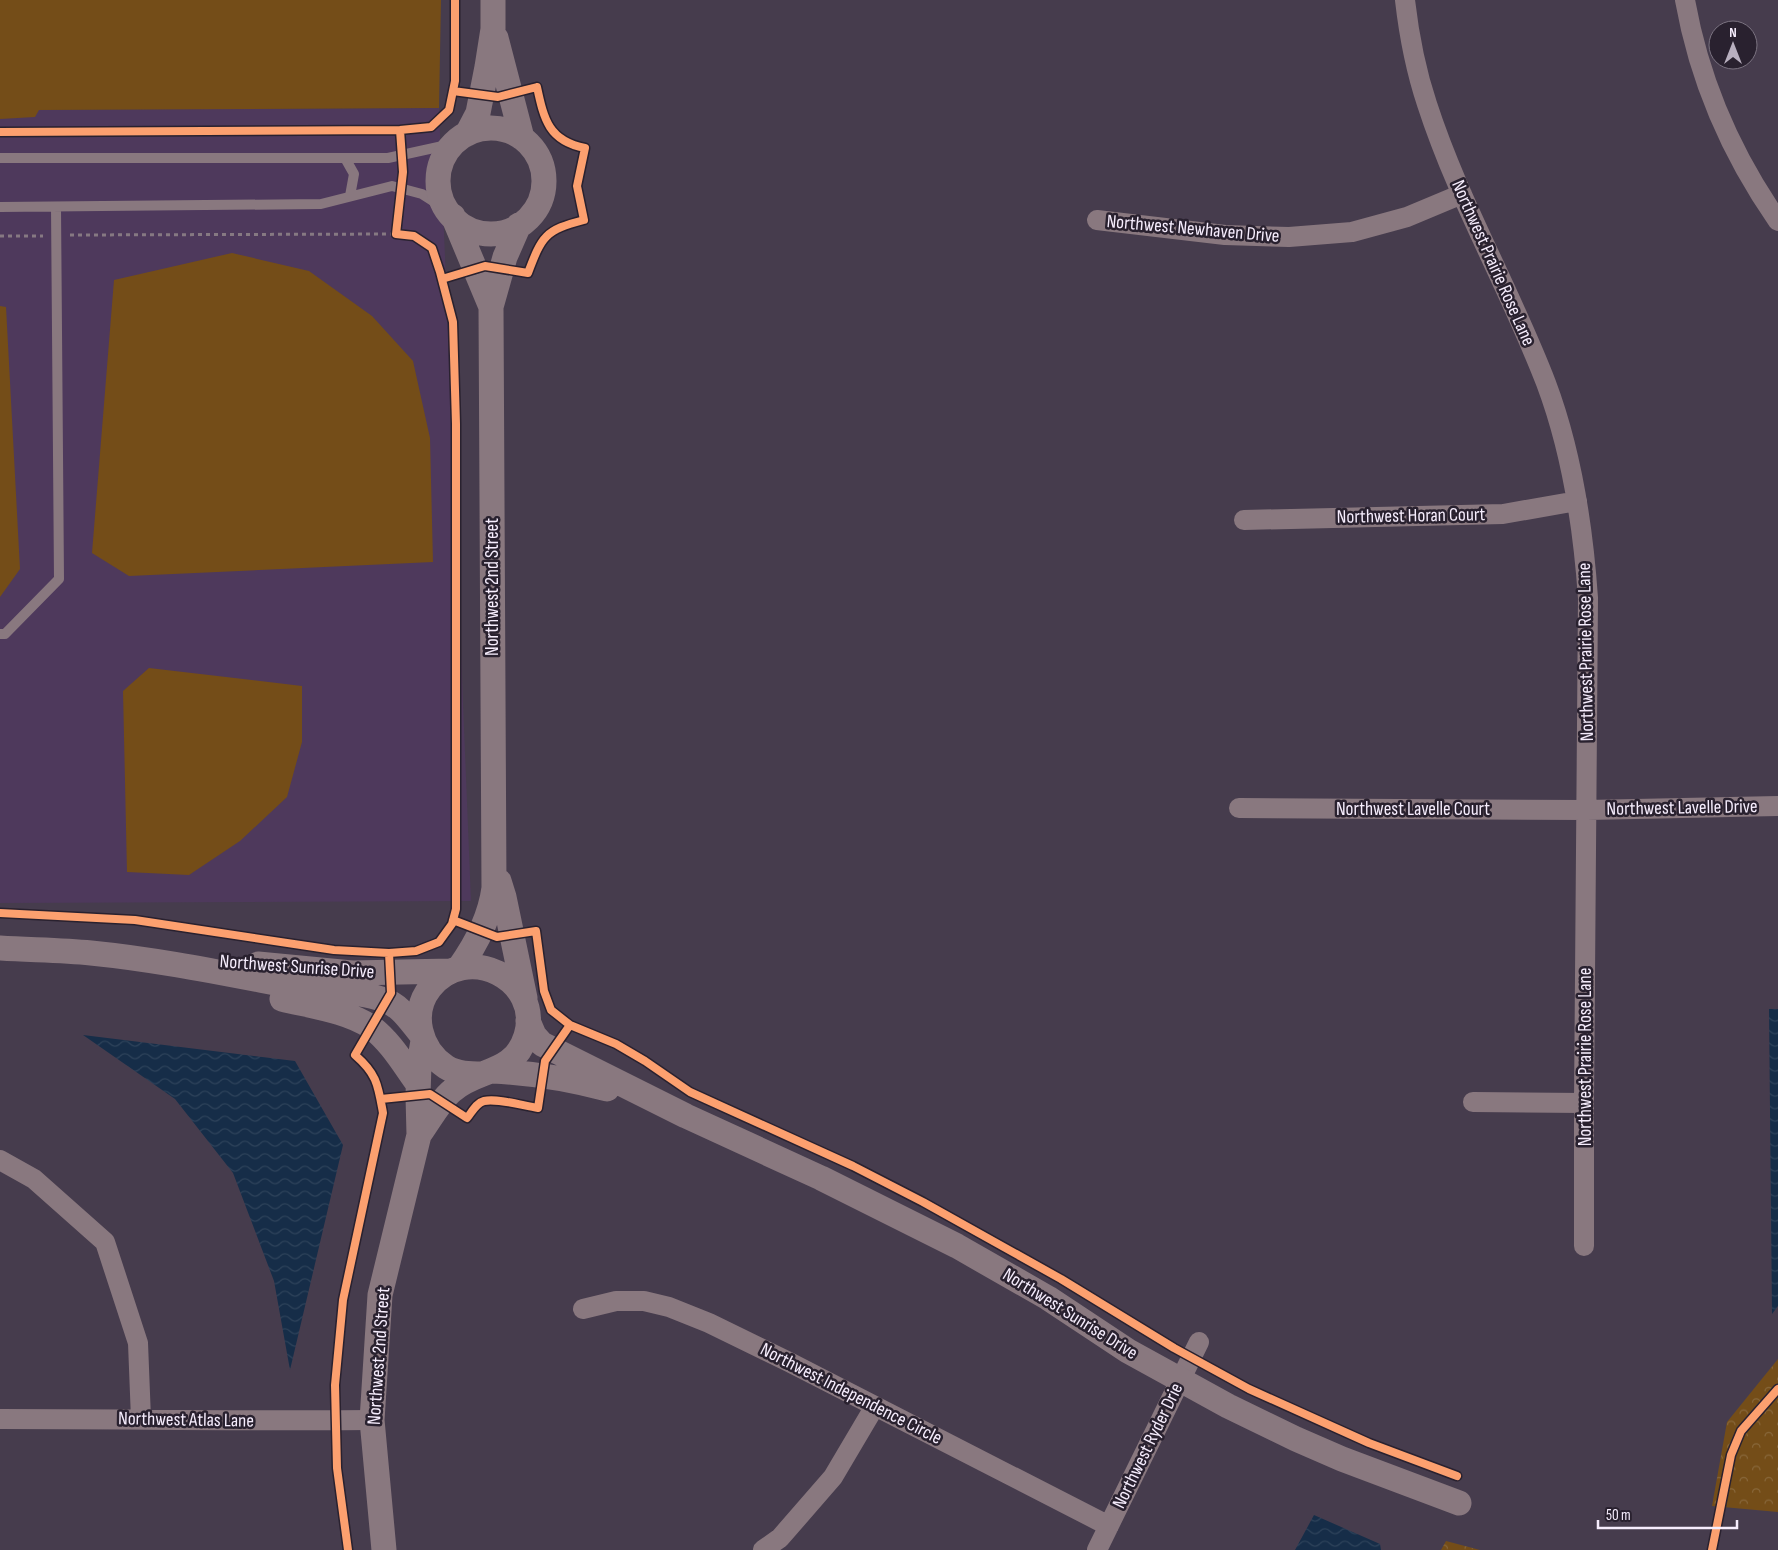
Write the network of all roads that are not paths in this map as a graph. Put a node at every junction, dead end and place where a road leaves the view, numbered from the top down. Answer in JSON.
{"nodes":[{"id":1,"x":493,"y":0,"type":"edge"},
{"id":2,"x":1405,"y":0,"type":"edge"},
{"id":3,"x":1685,"y":0,"type":"edge"},
{"id":4,"x":493,"y":28,"type":"junction"},
{"id":5,"x":522,"y":138,"type":"junction"},
{"id":6,"x":459,"y":139,"type":"junction"},
{"id":7,"x":0,"y":158,"type":"edge"},
{"id":8,"x":345,"y":158,"type":"junction"},
{"id":9,"x":1462,"y":194,"type":"junction"},
{"id":10,"x":350,"y":196,"type":"junction"},
{"id":11,"x":0,"y":207,"type":"edge"},
{"id":12,"x":56,"y":207,"type":"junction"},
{"id":13,"x":450,"y":213,"type":"junction"},
{"id":14,"x":1097,"y":220,"type":"dead end"},
{"id":15,"x":1778,"y":221,"type":"edge"},
{"id":16,"x":519,"y":225,"type":"junction"},
{"id":17,"x":490,"y":307,"type":"junction"},
{"id":18,"x":1577,"y":501,"type":"junction"},
{"id":19,"x":1244,"y":520,"type":"dead end"},
{"id":20,"x":0,"y":634,"type":"edge"},
{"id":21,"x":1778,"y":806,"type":"edge"},
{"id":22,"x":1239,"y":808,"type":"dead end"},
{"id":23,"x":1587,"y":810,"type":"junction"},
{"id":24,"x":494,"y":867,"type":"junction"},
{"id":25,"x":0,"y":948,"type":"edge"},
{"id":26,"x":174,"y":964,"type":"junction"},
{"id":27,"x":455,"y":969,"type":"junction"},
{"id":28,"x":528,"y":1015,"type":"junction"},
{"id":29,"x":422,"y":1037,"type":"junction"},
{"id":30,"x":488,"y":1072,"type":"junction"},
{"id":31,"x":418,"y":1084,"type":"junction"},
{"id":32,"x":1473,"y":1102,"type":"dead end"},
{"id":33,"x":1584,"y":1103,"type":"junction"},
{"id":34,"x":686,"y":1116,"type":"junction"},
{"id":35,"x":419,"y":1136,"type":"junction"},
{"id":36,"x":0,"y":1160,"type":"edge"},
{"id":37,"x":1584,"y":1246,"type":"dead end"},
{"id":38,"x":583,"y":1309,"type":"dead end"},
{"id":39,"x":1199,"y":1342,"type":"dead end"},
{"id":40,"x":1181,"y":1380,"type":"junction"},
{"id":41,"x":875,"y":1406,"type":"junction"},
{"id":42,"x":141,"y":1419,"type":"junction"},
{"id":43,"x":0,"y":1420,"type":"edge"},
{"id":44,"x":372,"y":1420,"type":"junction"},
{"id":45,"x":1459,"y":1502,"type":"dead end"},
{"id":46,"x":1110,"y":1526,"type":"junction"},
{"id":47,"x":384,"y":1550,"type":"edge"},
{"id":48,"x":763,"y":1550,"type":"edge"},
{"id":49,"x":1097,"y":1550,"type":"edge"}],
"edges":[{"from":1,"to":4,"type":"street","name":"Northwest 2nd Street"},
{"from":2,"to":9,"type":"street","name":"Northwest Prairie Rose Lane"},
{"from":3,"to":15,"type":"street"},
{"from":4,"to":5,"type":"street","name":"Northwest 2nd Street"},
{"from":4,"to":6,"type":"street","name":"Northwest 2nd Street"},
{"from":5,"to":6,"type":"street","name":"Northwest 2nd Street"},
{"from":5,"to":16,"type":"street","name":"Northwest 2nd Street"},
{"from":6,"to":8,"type":"lane"},
{"from":6,"to":13,"type":"street","name":"Northwest 2nd Street"},
{"from":7,"to":8,"type":"lane"},
{"from":8,"to":10,"type":"lane"},
{"from":9,"to":14,"type":"street","name":"Northwest Newhaven Drive"},
{"from":9,"to":18,"type":"street","name":"Northwest Prairie Rose Lane"},
{"from":10,"to":12,"type":"lane"},
{"from":10,"to":13,"type":"lane"},
{"from":11,"to":12,"type":"lane"},
{"from":12,"to":20,"type":"lane"},
{"from":13,"to":16,"type":"street","name":"Northwest 2nd Street"},
{"from":13,"to":17,"type":"street","name":"Northwest 2nd Street"},
{"from":16,"to":17,"type":"street","name":"Northwest 2nd Street"},
{"from":17,"to":24,"type":"street","name":"Northwest 2nd Street"},
{"from":18,"to":19,"type":"street","name":"Northwest Horan Court"},
{"from":18,"to":23,"type":"street","name":"Northwest Prairie Rose Lane"},
{"from":21,"to":23,"type":"street","name":"Northwest Lavelle Drive"},
{"from":22,"to":23,"type":"street","name":"Northwest Lavelle Court"},
{"from":23,"to":33,"type":"street","name":"Northwest Prairie Rose Lane"},
{"from":24,"to":27,"type":"street","name":"Northwest 2nd Street"},
{"from":24,"to":28,"type":"street","name":"Northwest 2nd Street"},
{"from":25,"to":26,"type":"street","name":"Northwest Sunrise Drive"},
{"from":26,"to":27,"type":"street","name":"Northwest Sunrise Drive"},
{"from":26,"to":29,"type":"street","name":"Northwest Sunrise Drive"},
{"from":26,"to":31,"type":"street"},
{"from":27,"to":28,"type":"street"},
{"from":27,"to":29,"type":"street"},
{"from":28,"to":30,"type":"street"},
{"from":28,"to":34,"type":"street","name":"Northwest Sunrise Drive"},
{"from":29,"to":30,"type":"street"},
{"from":29,"to":31,"type":"street","name":"Northwest 2nd Street"},
{"from":30,"to":34,"type":"street","name":"Northwest Sunrise Drive"},
{"from":30,"to":35,"type":"street","name":"Northwest 2nd Street"},
{"from":31,"to":35,"type":"street","name":"Northwest 2nd Street"},
{"from":32,"to":33,"type":"street"},
{"from":33,"to":37,"type":"street","name":"Northwest Prairie Rose Lane"},
{"from":34,"to":40,"type":"street","name":"Northwest Sunrise Drive"},
{"from":35,"to":44,"type":"street","name":"Northwest 2nd Street"},
{"from":36,"to":42,"type":"street"},
{"from":38,"to":41,"type":"street","name":"Northwest Independence Circle"},
{"from":39,"to":40,"type":"street","name":"Northwest Ryder Drie"},
{"from":40,"to":45,"type":"street","name":"Northwest Sunrise Drive"},
{"from":40,"to":46,"type":"street","name":"Northwest Ryder Drie"},
{"from":41,"to":46,"type":"street","name":"Northwest Independence Circle"},
{"from":41,"to":48,"type":"street"},
{"from":42,"to":43,"type":"street","name":"Northwest Atlas Lane"},
{"from":42,"to":44,"type":"street","name":"Northwest Atlas Lane"},
{"from":44,"to":47,"type":"street","name":"Northwest 2nd Street"},
{"from":46,"to":49,"type":"street","name":"Northwest Ryder Drie"}]}
